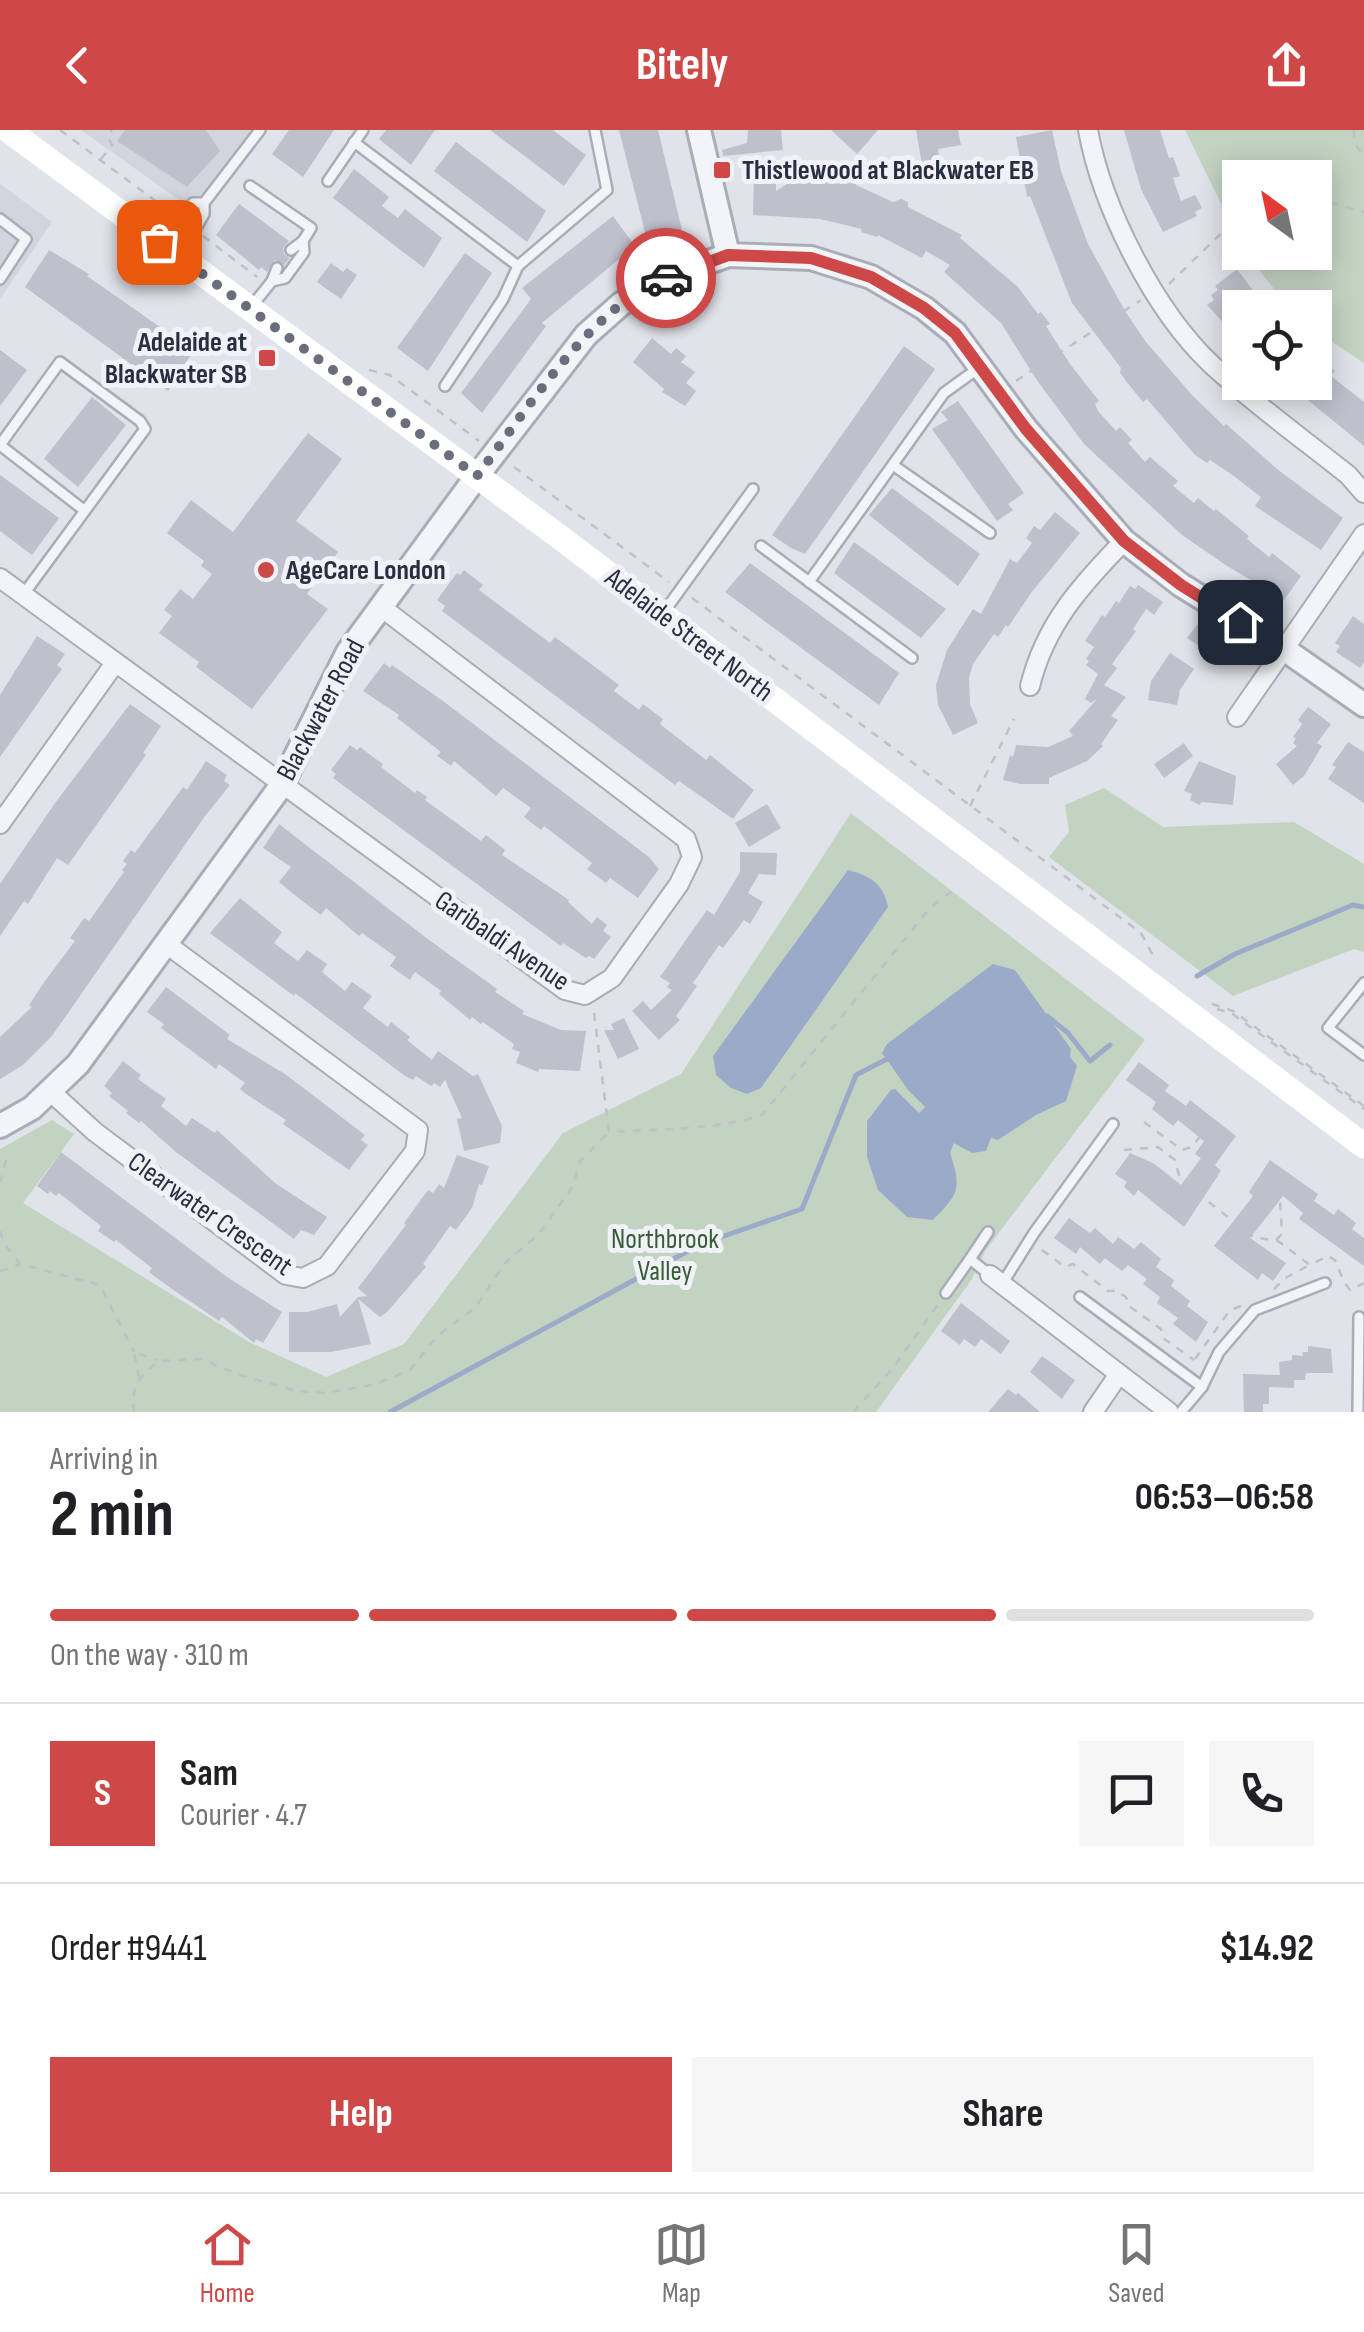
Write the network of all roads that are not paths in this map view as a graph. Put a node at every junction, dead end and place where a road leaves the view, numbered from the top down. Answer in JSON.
{"nodes":[{"id":1,"x":8,"y":130,"type":"edge"},
{"id":2,"x":260,"y":130,"type":"edge"},
{"id":3,"x":363,"y":130,"type":"edge"},
{"id":4,"x":596,"y":130,"type":"edge"},
{"id":5,"x":698,"y":130,"type":"edge"},
{"id":6,"x":1088,"y":130,"type":"edge"},
{"id":7,"x":354,"y":142,"type":"junction"},
{"id":8,"x":0,"y":143,"type":"edge"},
{"id":9,"x":328,"y":181,"type":"dead end"},
{"id":10,"x":250,"y":186,"type":"dead end"},
{"id":11,"x":204,"y":202,"type":"junction"},
{"id":12,"x":0,"y":219,"type":"edge"},
{"id":13,"x":303,"y":241,"type":"junction"},
{"id":14,"x":170,"y":249,"type":"junction"},
{"id":15,"x":291,"y":250,"type":"dead end"},
{"id":16,"x":728,"y":255,"type":"junction"},
{"id":17,"x":518,"y":266,"type":"junction"},
{"id":18,"x":277,"y":268,"type":"dead end"},
{"id":19,"x":0,"y":278,"type":"edge"},
{"id":20,"x":272,"y":281,"type":"junction"},
{"id":21,"x":250,"y":308,"type":"junction"},
{"id":22,"x":980,"y":366,"type":"junction"},
{"id":23,"x":444,"y":386,"type":"dead end"},
{"id":24,"x":893,"y":465,"type":"junction"},
{"id":25,"x":477,"y":476,"type":"junction"},
{"id":26,"x":753,"y":488,"type":"dead end"},
{"id":27,"x":1364,"y":494,"type":"edge"},
{"id":28,"x":85,"y":511,"type":"junction"},
{"id":29,"x":990,"y":533,"type":"dead end"},
{"id":30,"x":1364,"y":534,"type":"edge"},
{"id":31,"x":1124,"y":541,"type":"junction"},
{"id":32,"x":761,"y":546,"type":"dead end"},
{"id":33,"x":0,"y":578,"type":"edge"},
{"id":34,"x":809,"y":582,"type":"junction"},
{"id":35,"x":24,"y":595,"type":"junction"},
{"id":36,"x":381,"y":607,"type":"junction"},
{"id":37,"x":662,"y":614,"type":"junction"},
{"id":38,"x":1284,"y":649,"type":"junction"},
{"id":39,"x":912,"y":658,"type":"dead end"},
{"id":40,"x":114,"y":663,"type":"junction"},
{"id":41,"x":1030,"y":686,"type":"dead end"},
{"id":42,"x":1364,"y":705,"type":"edge"},
{"id":43,"x":1237,"y":718,"type":"dead end"},
{"id":44,"x":281,"y":786,"type":"junction"},
{"id":45,"x":0,"y":824,"type":"edge"},
{"id":46,"x":165,"y":943,"type":"junction"},
{"id":47,"x":1364,"y":983,"type":"edge"},
{"id":48,"x":1364,"y":1055,"type":"edge"},
{"id":49,"x":51,"y":1092,"type":"junction"},
{"id":50,"x":1113,"y":1124,"type":"dead end"},
{"id":51,"x":0,"y":1126,"type":"edge"},
{"id":52,"x":1364,"y":1146,"type":"edge"},
{"id":53,"x":988,"y":1232,"type":"dead end"},
{"id":54,"x":970,"y":1259,"type":"junction"},
{"id":55,"x":996,"y":1280,"type":"junction"},
{"id":56,"x":1326,"y":1283,"type":"dead end"},
{"id":57,"x":946,"y":1294,"type":"road end"},
{"id":58,"x":1080,"y":1297,"type":"dead end"},
{"id":59,"x":1359,"y":1317,"type":"dead end"},
{"id":60,"x":1119,"y":1374,"type":"junction"},
{"id":61,"x":1202,"y":1387,"type":"junction"},
{"id":62,"x":1093,"y":1412,"type":"edge"},
{"id":63,"x":1169,"y":1412,"type":"edge"},
{"id":64,"x":1180,"y":1412,"type":"edge"},
{"id":65,"x":1358,"y":1412,"type":"edge"}],
"edges":[{"from":1,"to":8,"type":"lane"},
{"from":1,"to":14,"type":"main road","name":"Adelaide Street North"},
{"from":2,"to":11,"type":"lane"},
{"from":3,"to":7,"type":"lane"},
{"from":4,"to":17,"type":"lane"},
{"from":5,"to":16,"type":"street"},
{"from":6,"to":27,"type":"street"},
{"from":7,"to":9,"type":"lane"},
{"from":7,"to":17,"type":"lane"},
{"from":10,"to":13,"type":"lane"},
{"from":11,"to":14,"type":"lane"},
{"from":11,"to":14,"type":"lane"},
{"from":12,"to":19,"type":"lane"},
{"from":13,"to":15,"type":"lane"},
{"from":13,"to":20,"type":"lane"},
{"from":14,"to":21,"type":"main road","name":"Adelaide Street North"},
{"from":16,"to":22,"type":"street","name":"Blackwater Road"},
{"from":16,"to":25,"type":"street","name":"Blackwater Road"},
{"from":17,"to":23,"type":"lane"},
{"from":18,"to":20,"type":"lane"},
{"from":20,"to":21,"type":"lane"},
{"from":21,"to":25,"type":"main road","name":"Adelaide Street North"},
{"from":22,"to":24,"type":"lane"},
{"from":22,"to":31,"type":"street","name":"Blackwater Road"},
{"from":24,"to":29,"type":"lane"},
{"from":24,"to":34,"type":"lane"},
{"from":25,"to":36,"type":"street","name":"Blackwater Road"},
{"from":25,"to":37,"type":"main road","name":"Adelaide Street North"},
{"from":26,"to":37,"type":"lane"},
{"from":28,"to":28,"type":"lane"},
{"from":28,"to":35,"type":"lane"},
{"from":30,"to":38,"type":"street"},
{"from":31,"to":38,"type":"street","name":"Blackwater Road"},
{"from":31,"to":41,"type":"street"},
{"from":32,"to":34,"type":"lane"},
{"from":33,"to":35,"type":"street","name":"Garibaldi Avenue"},
{"from":34,"to":39,"type":"lane"},
{"from":35,"to":40,"type":"street","name":"Garibaldi Avenue"},
{"from":36,"to":44,"type":"street","name":"Blackwater Road"},
{"from":36,"to":44,"type":"street","name":"Garibaldi Avenue"},
{"from":37,"to":52,"type":"main road","name":"Adelaide Street North"},
{"from":38,"to":42,"type":"street","name":"Blackwater Road"},
{"from":38,"to":43,"type":"street"},
{"from":40,"to":44,"type":"street","name":"Garibaldi Avenue"},
{"from":40,"to":45,"type":"street"},
{"from":44,"to":46,"type":"street","name":"Blackwater Road"},
{"from":46,"to":49,"type":"street","name":"Blackwater Road"},
{"from":46,"to":49,"type":"street","name":"Clearwater Crescent"},
{"from":47,"to":48,"type":"lane"},
{"from":49,"to":51,"type":"street","name":"Blackwater Road"},
{"from":50,"to":55,"type":"lane"},
{"from":53,"to":54,"type":"lane"},
{"from":54,"to":55,"type":"lane"},
{"from":54,"to":57,"type":"lane"},
{"from":55,"to":60,"type":"street"},
{"from":56,"to":61,"type":"lane"},
{"from":58,"to":61,"type":"lane"},
{"from":59,"to":65,"type":"lane"},
{"from":60,"to":62,"type":"street"},
{"from":60,"to":63,"type":"street"},
{"from":61,"to":64,"type":"lane"}]}
